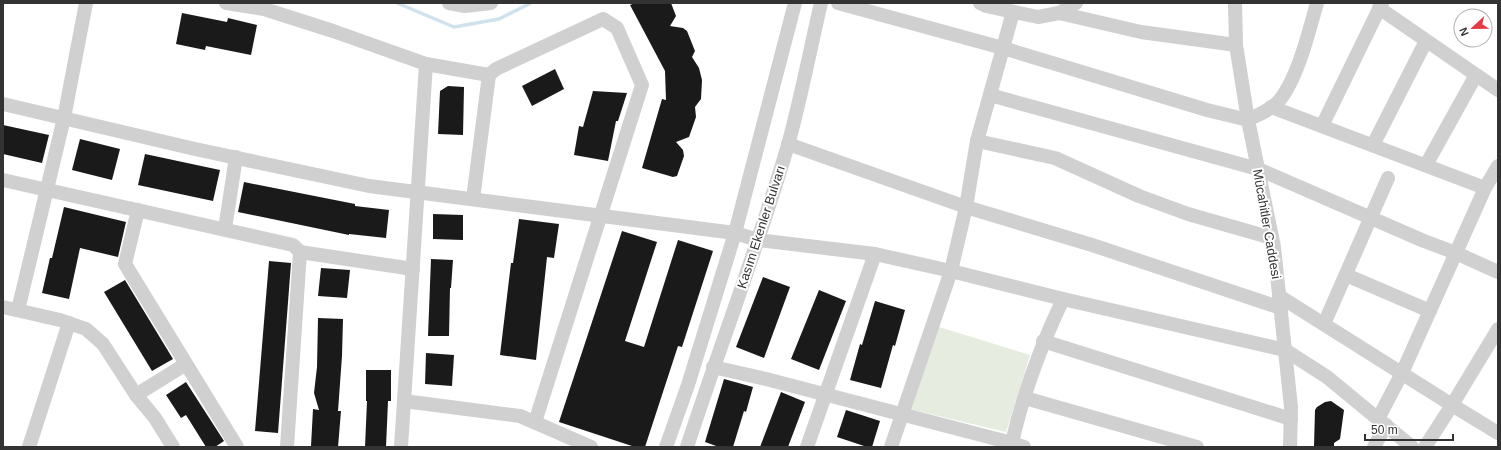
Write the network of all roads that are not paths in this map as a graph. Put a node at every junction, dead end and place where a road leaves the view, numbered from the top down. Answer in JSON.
{"nodes":[{"id":1,"x":86,"y":3,"type":"edge"},
{"id":2,"x":226,"y":3,"type":"edge"},
{"id":3,"x":450,"y":3,"type":"edge"},
{"id":4,"x":795,"y":3,"type":"edge"},
{"id":5,"x":821,"y":3,"type":"edge"},
{"id":6,"x":838,"y":3,"type":"edge"},
{"id":7,"x":980,"y":3,"type":"edge"},
{"id":8,"x":1076,"y":3,"type":"edge"},
{"id":9,"x":1235,"y":3,"type":"edge"},
{"id":10,"x":1317,"y":3,"type":"edge"},
{"id":11,"x":487,"y":4,"type":"edge"},
{"id":12,"x":1381,"y":6,"type":"edge"},
{"id":13,"x":1013,"y":12,"type":"junction"},
{"id":14,"x":1059,"y":13,"type":"junction"},
{"id":15,"x":1426,"y":41,"type":"junction"},
{"id":16,"x":1236,"y":45,"type":"junction"},
{"id":17,"x":1003,"y":48,"type":"junction"},
{"id":18,"x":426,"y":64,"type":"junction"},
{"id":19,"x":489,"y":75,"type":"junction"},
{"id":20,"x":1476,"y":75,"type":"junction"},
{"id":21,"x":1498,"y":90,"type":"edge"},
{"id":22,"x":990,"y":95,"type":"junction"},
{"id":23,"x":3,"y":104,"type":"edge"},
{"id":24,"x":1271,"y":107,"type":"junction"},
{"id":25,"x":64,"y":118,"type":"junction"},
{"id":26,"x":1248,"y":120,"type":"junction"},
{"id":27,"x":1322,"y":126,"type":"junction"},
{"id":28,"x":977,"y":141,"type":"junction"},
{"id":29,"x":788,"y":144,"type":"junction"},
{"id":30,"x":1373,"y":145,"type":"junction"},
{"id":31,"x":236,"y":157,"type":"junction"},
{"id":32,"x":1426,"y":165,"type":"junction"},
{"id":33,"x":1498,"y":166,"type":"edge"},
{"id":34,"x":1258,"y":169,"type":"junction"},
{"id":35,"x":1388,"y":178,"type":"dead end"},
{"id":36,"x":3,"y":180,"type":"edge"},
{"id":37,"x":1485,"y":188,"type":"junction"},
{"id":38,"x":47,"y":189,"type":"junction"},
{"id":39,"x":418,"y":192,"type":"junction"},
{"id":40,"x":473,"y":199,"type":"junction"},
{"id":41,"x":966,"y":207,"type":"junction"},
{"id":42,"x":138,"y":210,"type":"junction"},
{"id":43,"x":600,"y":217,"type":"junction"},
{"id":44,"x":1372,"y":218,"type":"junction"},
{"id":45,"x":225,"y":229,"type":"junction"},
{"id":46,"x":735,"y":233,"type":"junction"},
{"id":47,"x":1272,"y":238,"type":"junction"},
{"id":48,"x":758,"y":240,"type":"junction"},
{"id":49,"x":300,"y":252,"type":"junction"},
{"id":50,"x":1456,"y":253,"type":"junction"},
{"id":51,"x":875,"y":254,"type":"junction"},
{"id":52,"x":413,"y":269,"type":"junction"},
{"id":53,"x":951,"y":271,"type":"junction"},
{"id":54,"x":1498,"y":272,"type":"edge"},
{"id":55,"x":1346,"y":275,"type":"junction"},
{"id":56,"x":1063,"y":298,"type":"junction"},
{"id":57,"x":1280,"y":302,"type":"junction"},
{"id":58,"x":3,"y":307,"type":"edge"},
{"id":59,"x":18,"y":310,"type":"junction"},
{"id":60,"x":1430,"y":311,"type":"junction"},
{"id":61,"x":69,"y":323,"type":"junction"},
{"id":62,"x":1324,"y":324,"type":"junction"},
{"id":63,"x":1498,"y":329,"type":"edge"},
{"id":64,"x":1043,"y":341,"type":"junction"},
{"id":65,"x":1285,"y":350,"type":"junction"},
{"id":66,"x":186,"y":364,"type":"junction"},
{"id":67,"x":713,"y":367,"type":"junction"},
{"id":68,"x":1402,"y":373,"type":"junction"},
{"id":69,"x":827,"y":394,"type":"junction"},
{"id":70,"x":136,"y":395,"type":"junction"},
{"id":71,"x":1025,"y":398,"type":"junction"},
{"id":72,"x":404,"y":401,"type":"junction"},
{"id":73,"x":1452,"y":405,"type":"junction"},
{"id":74,"x":902,"y":414,"type":"junction"},
{"id":75,"x":1291,"y":419,"type":"junction"},
{"id":76,"x":535,"y":422,"type":"junction"},
{"id":77,"x":1382,"y":422,"type":"junction"},
{"id":78,"x":1498,"y":433,"type":"edge"},
{"id":79,"x":1016,"y":446,"type":"edge"},
{"id":80,"x":29,"y":447,"type":"edge"},
{"id":81,"x":173,"y":447,"type":"edge"},
{"id":82,"x":237,"y":447,"type":"edge"},
{"id":83,"x":287,"y":447,"type":"edge"},
{"id":84,"x":401,"y":447,"type":"edge"},
{"id":85,"x":591,"y":447,"type":"edge"},
{"id":86,"x":666,"y":447,"type":"edge"},
{"id":87,"x":687,"y":447,"type":"edge"},
{"id":88,"x":807,"y":447,"type":"edge"},
{"id":89,"x":891,"y":447,"type":"edge"},
{"id":90,"x":1197,"y":447,"type":"edge"},
{"id":91,"x":1290,"y":447,"type":"edge"},
{"id":92,"x":1374,"y":447,"type":"edge"},
{"id":93,"x":1412,"y":447,"type":"edge"},
{"id":94,"x":1425,"y":447,"type":"edge"}],
"edges":[{"from":1,"to":25,"type":"street"},
{"from":2,"to":18,"type":"street"},
{"from":3,"to":11,"type":"street"},
{"from":4,"to":46,"type":"street","name":"Kasım Ekenler Bulvarı"},
{"from":5,"to":29,"type":"street","name":"Kasım Ekenler Bulvarı"},
{"from":6,"to":17,"type":"street"},
{"from":7,"to":13,"type":"street"},
{"from":8,"to":14,"type":"street"},
{"from":9,"to":16,"type":"street","name":"Mücahitler Caddesi"},
{"from":10,"to":24,"type":"street"},
{"from":12,"to":15,"type":"street"},
{"from":12,"to":27,"type":"street"},
{"from":13,"to":14,"type":"street"},
{"from":13,"to":17,"type":"street"},
{"from":14,"to":16,"type":"street"},
{"from":15,"to":20,"type":"street"},
{"from":15,"to":30,"type":"street"},
{"from":16,"to":26,"type":"street","name":"Mücahitler Caddesi"},
{"from":17,"to":22,"type":"street"},
{"from":17,"to":26,"type":"street"},
{"from":18,"to":19,"type":"street"},
{"from":18,"to":39,"type":"street"},
{"from":19,"to":40,"type":"street"},
{"from":19,"to":43,"type":"street"},
{"from":20,"to":21,"type":"street"},
{"from":20,"to":32,"type":"street"},
{"from":22,"to":28,"type":"street"},
{"from":22,"to":34,"type":"street"},
{"from":23,"to":25,"type":"street"},
{"from":24,"to":26,"type":"street"},
{"from":24,"to":27,"type":"street"},
{"from":25,"to":31,"type":"street"},
{"from":25,"to":38,"type":"street"},
{"from":26,"to":34,"type":"street","name":"Mücahitler Caddesi"},
{"from":27,"to":30,"type":"street"},
{"from":28,"to":41,"type":"street"},
{"from":28,"to":47,"type":"street"},
{"from":29,"to":41,"type":"street"},
{"from":29,"to":48,"type":"street","name":"Kasım Ekenler Bulvarı"},
{"from":30,"to":32,"type":"street"},
{"from":31,"to":39,"type":"street"},
{"from":31,"to":45,"type":"street"},
{"from":32,"to":37,"type":"street"},
{"from":33,"to":37,"type":"street"},
{"from":34,"to":44,"type":"street"},
{"from":34,"to":47,"type":"street","name":"Mücahitler Caddesi"},
{"from":35,"to":44,"type":"street"},
{"from":36,"to":38,"type":"street"},
{"from":37,"to":50,"type":"street"},
{"from":38,"to":42,"type":"street"},
{"from":38,"to":59,"type":"street"},
{"from":39,"to":40,"type":"street"},
{"from":39,"to":52,"type":"street"},
{"from":40,"to":43,"type":"street"},
{"from":41,"to":53,"type":"street"},
{"from":41,"to":57,"type":"street"},
{"from":42,"to":45,"type":"street"},
{"from":42,"to":66,"type":"street"},
{"from":43,"to":46,"type":"street"},
{"from":43,"to":76,"type":"street"},
{"from":44,"to":50,"type":"street"},
{"from":44,"to":55,"type":"street"},
{"from":45,"to":49,"type":"street"},
{"from":46,"to":48,"type":"street"},
{"from":46,"to":86,"type":"street","name":"Kasım Ekenler Bulvarı"},
{"from":47,"to":57,"type":"street","name":"Mücahitler Caddesi"},
{"from":48,"to":51,"type":"street"},
{"from":48,"to":67,"type":"street","name":"Kasım Ekenler Bulvarı"},
{"from":49,"to":52,"type":"street"},
{"from":49,"to":83,"type":"street"},
{"from":50,"to":54,"type":"street"},
{"from":50,"to":60,"type":"street"},
{"from":51,"to":53,"type":"street"},
{"from":51,"to":69,"type":"street"},
{"from":52,"to":72,"type":"street"},
{"from":53,"to":56,"type":"street"},
{"from":53,"to":74,"type":"street"},
{"from":55,"to":60,"type":"street"},
{"from":55,"to":62,"type":"street"},
{"from":56,"to":64,"type":"street"},
{"from":56,"to":65,"type":"street"},
{"from":57,"to":62,"type":"street"},
{"from":57,"to":65,"type":"street","name":"Mücahitler Caddesi"},
{"from":58,"to":59,"type":"street"},
{"from":59,"to":61,"type":"street"},
{"from":60,"to":68,"type":"street"},
{"from":61,"to":70,"type":"street"},
{"from":61,"to":80,"type":"street"},
{"from":62,"to":68,"type":"street"},
{"from":63,"to":73,"type":"street"},
{"from":64,"to":71,"type":"street"},
{"from":64,"to":75,"type":"street"},
{"from":65,"to":75,"type":"street","name":"Mücahitler Caddesi"},
{"from":65,"to":77,"type":"street"},
{"from":66,"to":70,"type":"street"},
{"from":66,"to":82,"type":"street"},
{"from":67,"to":69,"type":"street"},
{"from":67,"to":87,"type":"street","name":"Kasım Ekenler Bulvarı"},
{"from":68,"to":73,"type":"street"},
{"from":68,"to":77,"type":"street"},
{"from":69,"to":74,"type":"street"},
{"from":69,"to":88,"type":"street"},
{"from":70,"to":81,"type":"street"},
{"from":71,"to":79,"type":"street"},
{"from":71,"to":90,"type":"street"},
{"from":72,"to":76,"type":"street"},
{"from":72,"to":84,"type":"street"},
{"from":73,"to":78,"type":"street"},
{"from":73,"to":94,"type":"street"},
{"from":74,"to":79,"type":"street"},
{"from":74,"to":89,"type":"street"},
{"from":75,"to":91,"type":"street","name":"Mücahitler Caddesi"},
{"from":76,"to":85,"type":"street"},
{"from":77,"to":92,"type":"street"},
{"from":77,"to":93,"type":"street"}]}
